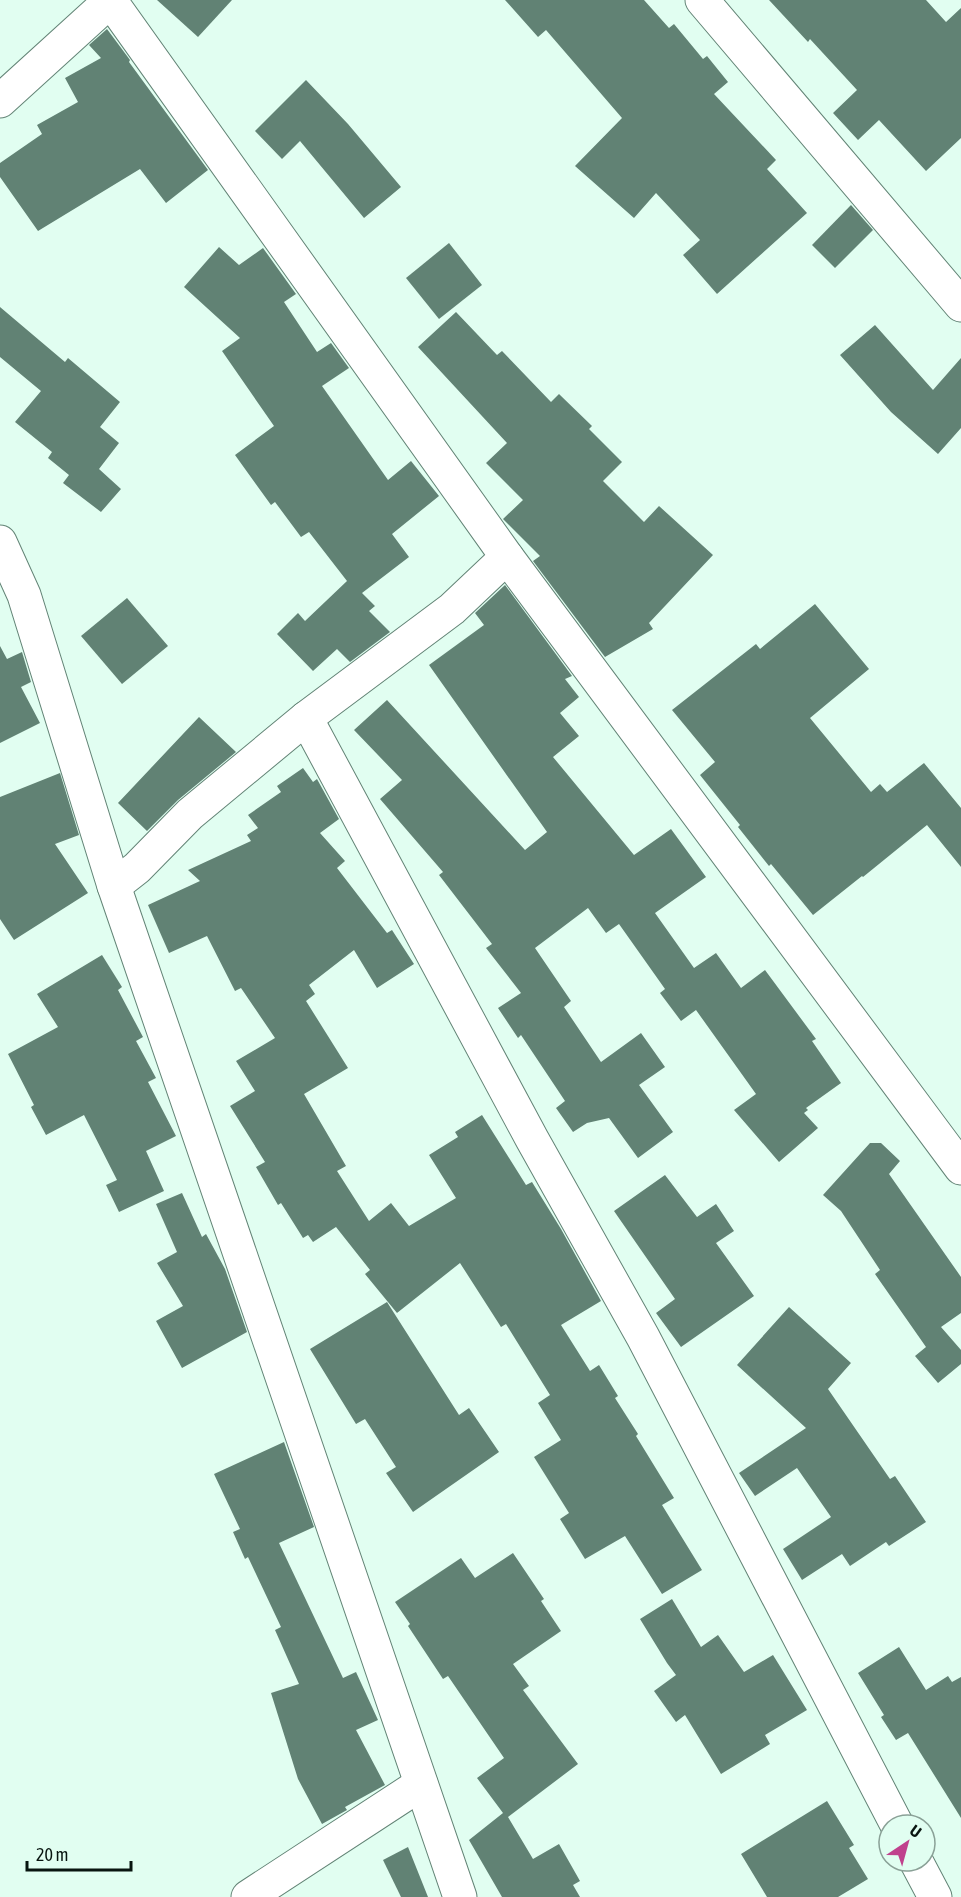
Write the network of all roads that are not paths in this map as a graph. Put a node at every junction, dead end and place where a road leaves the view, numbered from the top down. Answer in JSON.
{"nodes":[{"id":1,"x":111,"y":0,"type":"edge"},
{"id":2,"x":702,"y":0,"type":"edge"},
{"id":3,"x":0,"y":101,"type":"edge"},
{"id":4,"x":961,"y":305,"type":"edge"},
{"id":5,"x":0,"y":542,"type":"edge"},
{"id":6,"x":507,"y":557,"type":"junction"},
{"id":7,"x":306,"y":718,"type":"junction"},
{"id":8,"x":114,"y":886,"type":"junction"},
{"id":9,"x":959,"y":1159,"type":"edge"},
{"id":10,"x":421,"y":1784,"type":"junction"},
{"id":11,"x":891,"y":1813,"type":"edge"},
{"id":12,"x":922,"y":1873,"type":"edge"},
{"id":13,"x":252,"y":1896,"type":"edge"},
{"id":14,"x":460,"y":1897,"type":"edge"},
{"id":15,"x":934,"y":1897,"type":"edge"}],
"edges":[{"from":1,"to":3,"type":"street"},
{"from":1,"to":6,"type":"street"},
{"from":2,"to":4,"type":"street"},
{"from":5,"to":8,"type":"street"},
{"from":6,"to":7,"type":"street"},
{"from":6,"to":9,"type":"street"},
{"from":7,"to":8,"type":"street"},
{"from":7,"to":11,"type":"street"},
{"from":8,"to":10,"type":"street"},
{"from":10,"to":13,"type":"street"},
{"from":10,"to":14,"type":"street"},
{"from":12,"to":15,"type":"street"}]}
